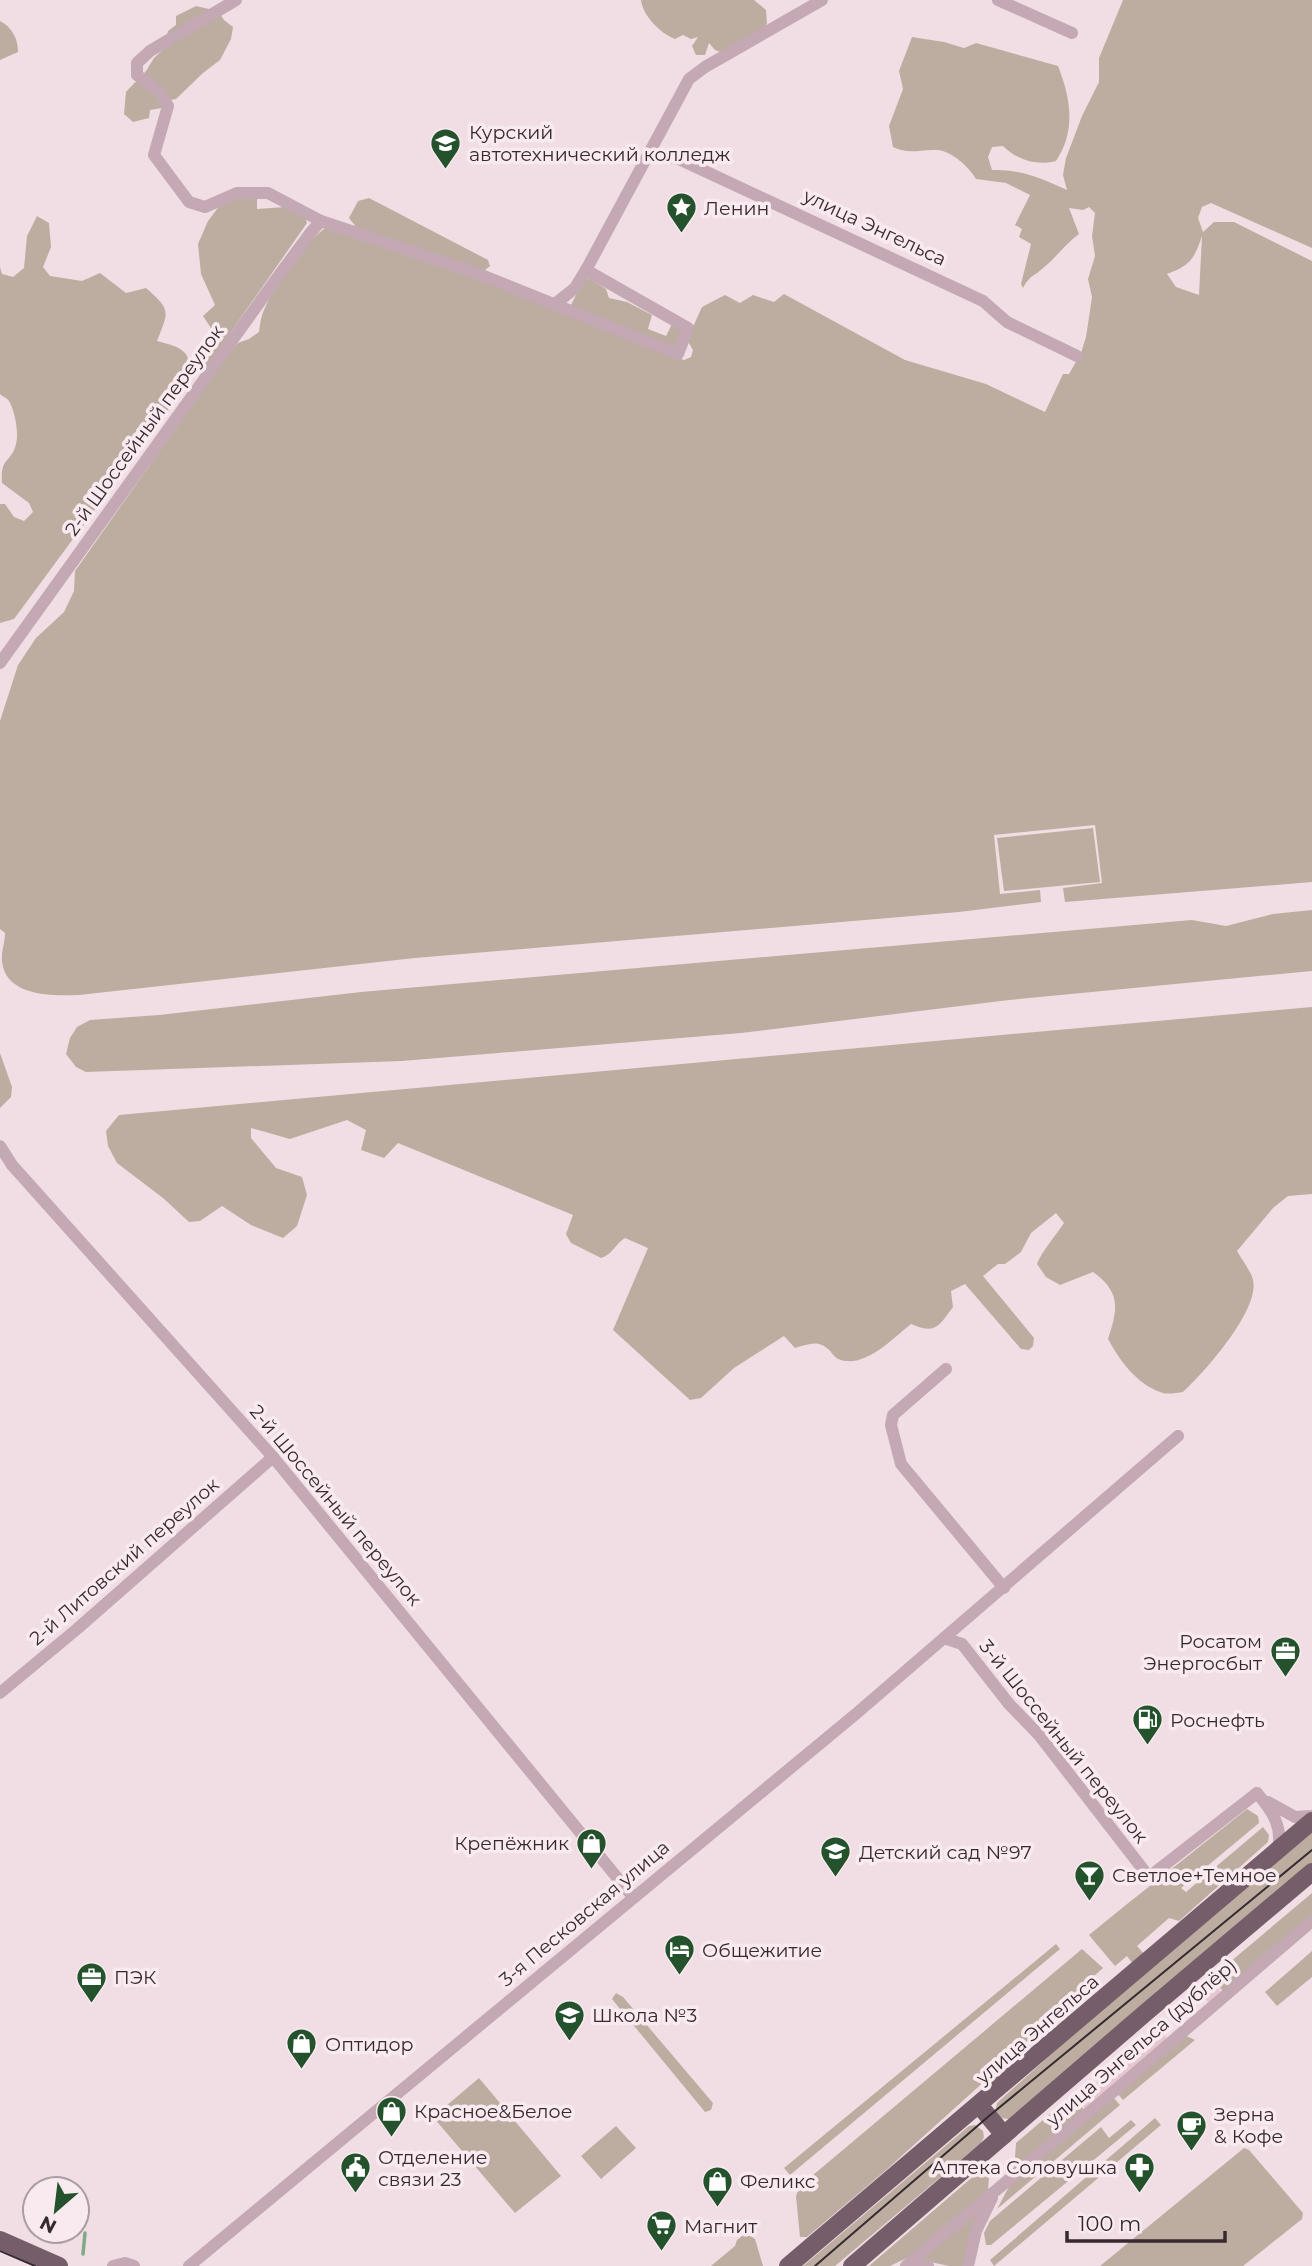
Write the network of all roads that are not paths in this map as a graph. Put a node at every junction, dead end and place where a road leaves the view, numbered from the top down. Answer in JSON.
{"nodes":[{"id":1,"x":236,"y":0,"type":"edge"},
{"id":2,"x":821,"y":0,"type":"edge"},
{"id":3,"x":998,"y":0,"type":"edge"},
{"id":4,"x":1072,"y":33,"type":"dead end"},
{"id":5,"x":648,"y":155,"type":"junction"},
{"id":6,"x":321,"y":221,"type":"junction"},
{"id":7,"x":586,"y":270,"type":"junction"},
{"id":8,"x":555,"y":304,"type":"junction"},
{"id":9,"x":1077,"y":356,"type":"dead end"},
{"id":10,"x":0,"y":663,"type":"edge"},
{"id":11,"x":0,"y":1146,"type":"edge"},
{"id":12,"x":946,"y":1369,"type":"dead end"},
{"id":13,"x":1178,"y":1436,"type":"dead end"},
{"id":14,"x":273,"y":1457,"type":"junction"},
{"id":15,"x":1004,"y":1588,"type":"junction"},
{"id":16,"x":944,"y":1638,"type":"junction"},
{"id":17,"x":0,"y":1693,"type":"edge"},
{"id":18,"x":1257,"y":1793,"type":"junction"},
{"id":19,"x":1312,"y":1819,"type":"edge"},
{"id":20,"x":1278,"y":1850,"type":"junction"},
{"id":21,"x":1312,"y":1872,"type":"edge"},
{"id":22,"x":633,"y":1896,"type":"junction"},
{"id":23,"x":1312,"y":1921,"type":"edge"},
{"id":24,"x":979,"y":2105,"type":"junction"},
{"id":25,"x":1004,"y":2135,"type":"junction"},
{"id":26,"x":996,"y":2191,"type":"junction"},
{"id":27,"x":0,"y":2240,"type":"edge"},
{"id":28,"x":908,"y":2265,"type":"edge"},
{"id":29,"x":59,"y":2266,"type":"edge"},
{"id":30,"x":113,"y":2266,"type":"edge"},
{"id":31,"x":134,"y":2266,"type":"edge"},
{"id":32,"x":189,"y":2266,"type":"edge"},
{"id":33,"x":788,"y":2266,"type":"edge"},
{"id":34,"x":852,"y":2266,"type":"edge"},
{"id":35,"x":928,"y":2266,"type":"edge"},
{"id":36,"x":968,"y":2266,"type":"edge"}],
"edges":[{"from":1,"to":6,"type":"street"},
{"from":2,"to":5,"type":"street"},
{"from":3,"to":4,"type":"street"},
{"from":5,"to":7,"type":"street"},
{"from":5,"to":9,"type":"street","name":"улица Энгельса"},
{"from":6,"to":8,"type":"street"},
{"from":6,"to":10,"type":"street","name":"2-й Шоссейный переулок"},
{"from":7,"to":8,"type":"street"},
{"from":7,"to":8,"type":"street"},
{"from":11,"to":14,"type":"street","name":"2-й Шоссейный переулок"},
{"from":12,"to":15,"type":"street"},
{"from":13,"to":15,"type":"street","name":"3-я Песковская улица"},
{"from":14,"to":17,"type":"street","name":"2-й Литовский переулок"},
{"from":14,"to":22,"type":"street","name":"2-й Шоссейный переулок"},
{"from":15,"to":16,"type":"street","name":"3-я Песковская улица"},
{"from":16,"to":18,"type":"street","name":"3-й Шоссейный переулок"},
{"from":16,"to":22,"type":"street","name":"3-я Песковская улица"},
{"from":18,"to":19,"type":"street"},
{"from":18,"to":20,"type":"street"},
{"from":19,"to":20,"type":"main road","name":"улица Энгельса"},
{"from":20,"to":24,"type":"main road","name":"улица Энгельса"},
{"from":21,"to":25,"type":"main road"},
{"from":22,"to":32,"type":"street","name":"3-я Песковская улица"},
{"from":23,"to":26,"type":"street","name":"улица Энгельса (дублёр)"},
{"from":24,"to":25,"type":"main road"},
{"from":24,"to":33,"type":"main road","name":"улица Энгельса"},
{"from":25,"to":34,"type":"main road"},
{"from":26,"to":28,"type":"street","name":"улица Энгельса (дублёр)"},
{"from":26,"to":36,"type":"street"},
{"from":27,"to":29,"type":"main road"},
{"from":28,"to":35,"type":"street"},
{"from":30,"to":31,"type":"street"}]}
